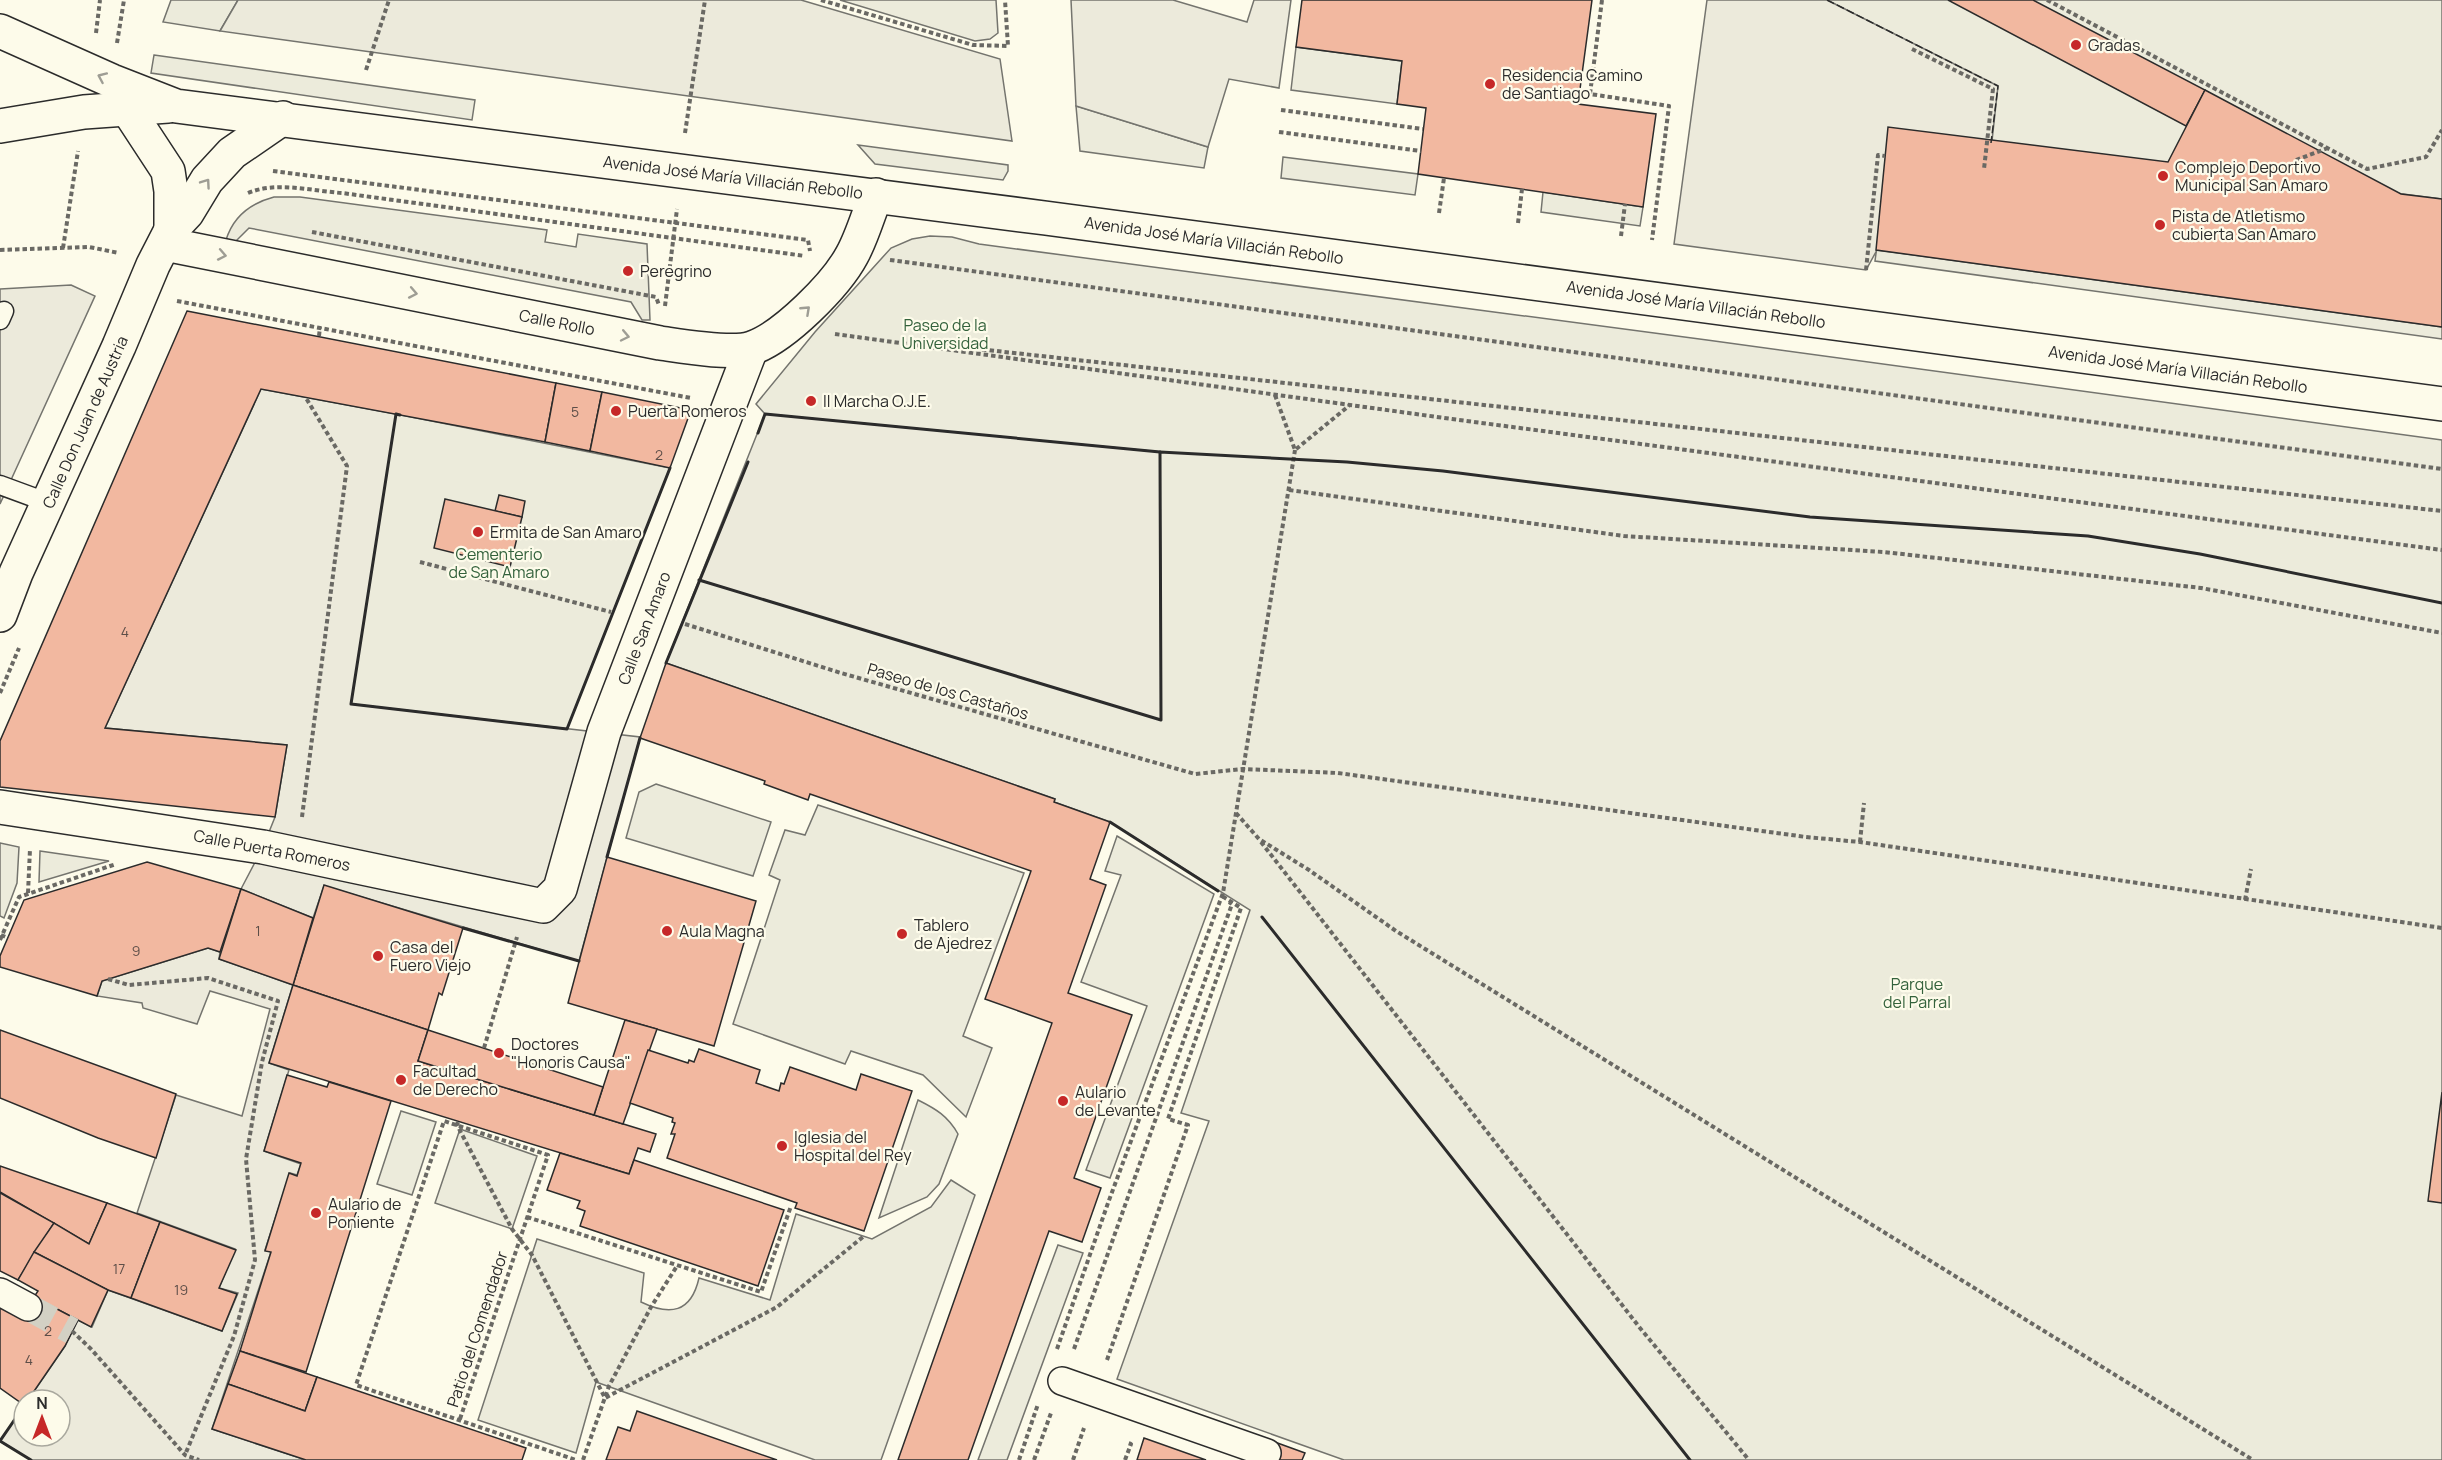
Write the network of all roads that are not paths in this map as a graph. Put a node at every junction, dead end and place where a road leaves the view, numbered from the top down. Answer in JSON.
{"nodes":[{"id":1,"x":0,"y":31,"type":"edge"},
{"id":2,"x":176,"y":106,"type":"junction"},
{"id":3,"x":128,"y":110,"type":"junction"},
{"id":4,"x":284,"y":118,"type":"junction"},
{"id":5,"x":0,"y":126,"type":"edge"},
{"id":6,"x":876,"y":195,"type":"junction"},
{"id":7,"x":163,"y":246,"type":"junction"},
{"id":8,"x":751,"y":349,"type":"junction"},
{"id":9,"x":2442,"y":404,"type":"edge"},
{"id":10,"x":0,"y":485,"type":"edge"},
{"id":11,"x":49,"y":502,"type":"junction"},
{"id":12,"x":0,"y":615,"type":"edge"},
{"id":13,"x":0,"y":807,"type":"edge"},
{"id":14,"x":535,"y":904,"type":"joint"},
{"id":15,"x":0,"y":1292,"type":"edge"},
{"id":16,"x":28,"y":1307,"type":"tunnel mouth"},
{"id":17,"x":1053,"y":1378,"type":"road end"},
{"id":18,"x":1267,"y":1453,"type":"dead end"}],
"edges":[{"from":2,"to":1,"type":"main road","name":"Avenida José María Villacián Rebollo","one_way":true},
{"from":2,"to":3,"type":"main road"},
{"from":2,"to":4,"type":"main road","name":"Avenida José María Villacián Rebollo"},
{"from":3,"to":5,"type":"main road"},
{"from":3,"to":7,"type":"main road","name":"Calle Don Juan de Austria"},
{"from":4,"to":6,"type":"main road","name":"Avenida José María Villacián Rebollo"},
{"from":7,"to":4,"type":"main road","name":"Calle Don Juan de Austria","one_way":true},
{"from":8,"to":6,"type":"main road","name":"Calle Rollo","one_way":true},
{"from":6,"to":9,"type":"main road","name":"Avenida José María Villacián Rebollo"},
{"from":7,"to":8,"type":"main road","name":"Calle Rollo","one_way":true},
{"from":7,"to":11,"type":"main road","name":"Calle Don Juan de Austria"},
{"from":8,"to":14,"type":"main road","name":"Calle San Amaro"},
{"from":10,"to":11,"type":"lane"},
{"from":11,"to":12,"type":"main road","name":"Calle Don Juan de Austria"},
{"from":13,"to":14,"type":"main road","name":"Calle Puerta Romeros"},
{"from":15,"to":16,"type":"street"},
{"from":17,"to":18,"type":"street"}]}
